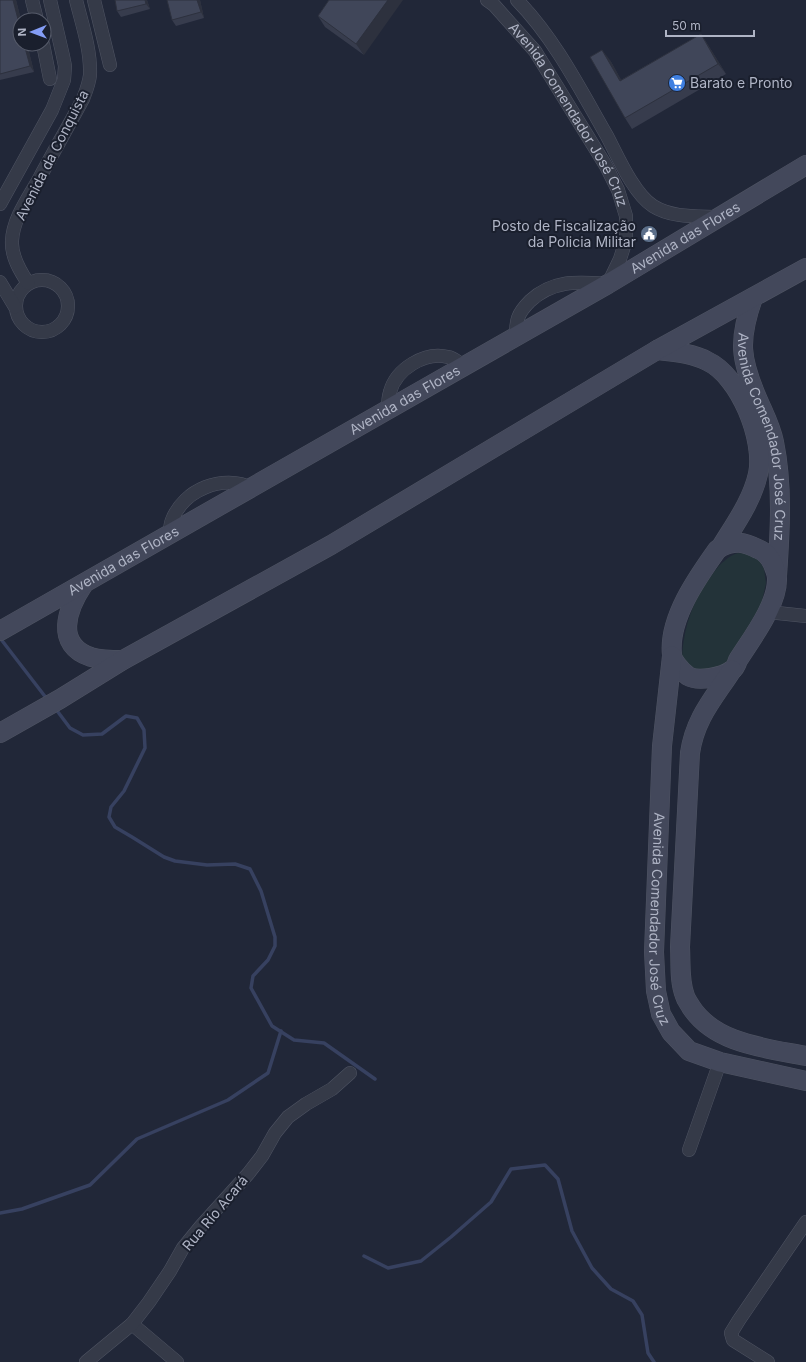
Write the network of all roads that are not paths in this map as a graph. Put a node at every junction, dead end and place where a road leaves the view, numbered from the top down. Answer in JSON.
{"nodes":[{"id":1,"x":32,"y":0,"type":"edge"},
{"id":2,"x":50,"y":0,"type":"edge"},
{"id":3,"x":76,"y":0,"type":"edge"},
{"id":4,"x":94,"y":0,"type":"edge"},
{"id":5,"x":487,"y":0,"type":"edge"},
{"id":6,"x":517,"y":0,"type":"edge"},
{"id":7,"x":35,"y":12,"type":"edge"},
{"id":8,"x":45,"y":52,"type":"edge"},
{"id":9,"x":110,"y":65,"type":"dead end"},
{"id":10,"x":50,"y":79,"type":"dead end"},
{"id":11,"x":806,"y":165,"type":"edge"},
{"id":12,"x":0,"y":204,"type":"edge"},
{"id":13,"x":718,"y":217,"type":"junction"},
{"id":14,"x":806,"y":268,"type":"edge"},
{"id":15,"x":0,"y":282,"type":"edge"},
{"id":16,"x":28,"y":283,"type":"junction"},
{"id":17,"x":608,"y":284,"type":"junction"},
{"id":18,"x":753,"y":298,"type":"junction"},
{"id":19,"x":16,"y":307,"type":"junction"},
{"id":20,"x":516,"y":337,"type":"junction"},
{"id":21,"x":657,"y":350,"type":"junction"},
{"id":22,"x":464,"y":366,"type":"junction"},
{"id":23,"x":388,"y":410,"type":"junction"},
{"id":24,"x":721,"y":547,"type":"junction"},
{"id":25,"x":777,"y":577,"type":"junction"},
{"id":26,"x":83,"y":585,"type":"junction"},
{"id":27,"x":768,"y":612,"type":"junction"},
{"id":28,"x":806,"y":616,"type":"edge"},
{"id":29,"x":7,"y":628,"type":"edge"},
{"id":30,"x":672,"y":656,"type":"junction"},
{"id":31,"x":123,"y":660,"type":"junction"},
{"id":32,"x":732,"y":670,"type":"junction"},
{"id":33,"x":0,"y":733,"type":"edge"},
{"id":34,"x":806,"y":1056,"type":"edge"},
{"id":35,"x":720,"y":1062,"type":"junction"},
{"id":36,"x":350,"y":1073,"type":"dead end"},
{"id":37,"x":806,"y":1081,"type":"edge"},
{"id":38,"x":689,"y":1150,"type":"dead end"},
{"id":39,"x":806,"y":1222,"type":"edge"},
{"id":40,"x":132,"y":1324,"type":"junction"},
{"id":41,"x":86,"y":1362,"type":"edge"},
{"id":42,"x":177,"y":1362,"type":"edge"},
{"id":43,"x":768,"y":1362,"type":"edge"}],
"edges":[{"from":1,"to":7,"type":"street"},
{"from":2,"to":12,"type":"street","name":"Avenida da Conquista"},
{"from":3,"to":16,"type":"street","name":"Avenida da Conquista"},
{"from":4,"to":9,"type":"street"},
{"from":5,"to":17,"type":"street","name":"Avenida Comendador José Cruz"},
{"from":6,"to":13,"type":"street","name":"Avenida Comendador José Cruz"},
{"from":8,"to":10,"type":"street"},
{"from":11,"to":13,"type":"main road","name":"Avenida das Flores"},
{"from":13,"to":17,"type":"main road","name":"Avenida das Flores"},
{"from":14,"to":18,"type":"main road"},
{"from":15,"to":19,"type":"street"},
{"from":16,"to":19,"type":"street"},
{"from":16,"to":19,"type":"street"},
{"from":17,"to":20,"type":"main road","name":"Avenida das Flores"},
{"from":17,"to":20,"type":"street"},
{"from":18,"to":21,"type":"main road"},
{"from":18,"to":25,"type":"main road","name":"Avenida Comendador José Cruz"},
{"from":20,"to":22,"type":"main road","name":"Avenida das Flores"},
{"from":21,"to":24,"type":"main road","name":"Avenida Comendador José Cruz"},
{"from":21,"to":31,"type":"main road"},
{"from":22,"to":23,"type":"main road","name":"Avenida das Flores"},
{"from":22,"to":23,"type":"street"},
{"from":23,"to":26,"type":"main road","name":"Avenida das Flores"},
{"from":24,"to":25,"type":"main road"},
{"from":24,"to":30,"type":"main road"},
{"from":25,"to":27,"type":"main road"},
{"from":26,"to":29,"type":"main road","name":"Avenida das Flores"},
{"from":26,"to":31,"type":"main road"},
{"from":27,"to":28,"type":"street"},
{"from":27,"to":32,"type":"main road"},
{"from":30,"to":32,"type":"main road"},
{"from":30,"to":35,"type":"main road","name":"Avenida Comendador José Cruz"},
{"from":31,"to":33,"type":"main road"},
{"from":32,"to":34,"type":"main road","name":"Avenida Comendador José Cruz"},
{"from":35,"to":37,"type":"main road","name":"Avenida Comendador José Cruz"},
{"from":35,"to":38,"type":"street"},
{"from":36,"to":40,"type":"street","name":"Rua Río Acará"},
{"from":39,"to":43,"type":"street"},
{"from":40,"to":41,"type":"street","name":"Rua Río Acará"},
{"from":40,"to":42,"type":"street"}]}
